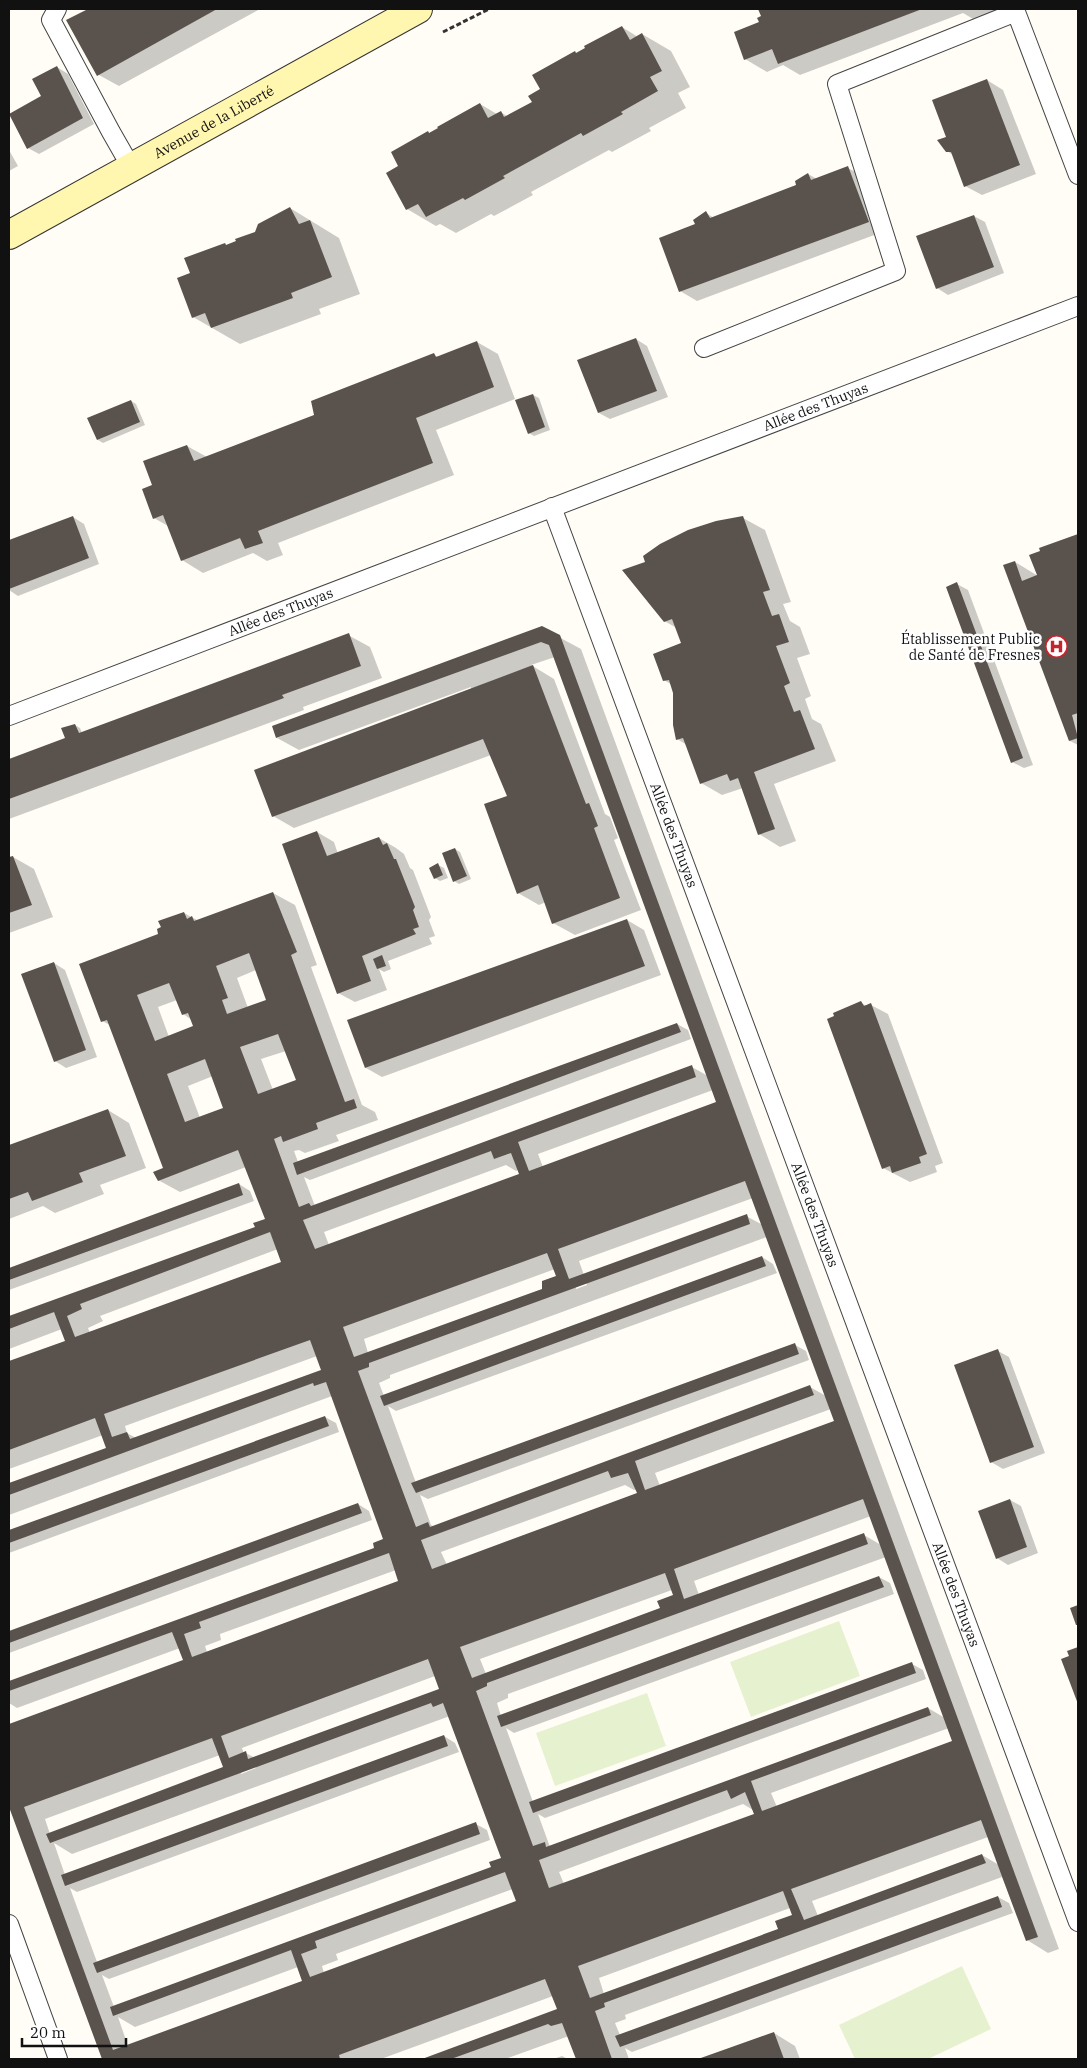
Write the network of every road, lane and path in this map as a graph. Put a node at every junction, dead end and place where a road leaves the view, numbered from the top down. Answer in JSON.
{"nodes":[{"id":1,"x":57,"y":9,"type":"edge"},
{"id":2,"x":418,"y":9,"type":"edge"},
{"id":3,"x":131,"y":167,"type":"junction"},
{"id":4,"x":1078,"y":175,"type":"edge"},
{"id":5,"x":9,"y":235,"type":"edge"},
{"id":6,"x":1078,"y":306,"type":"edge"},
{"id":7,"x":704,"y":348,"type":"dead end"},
{"id":8,"x":552,"y":507,"type":"junction"},
{"id":9,"x":9,"y":716,"type":"edge"},
{"id":10,"x":1078,"y":1922,"type":"edge"},
{"id":11,"x":9,"y":1924,"type":"edge"},
{"id":12,"x":58,"y":2059,"type":"edge"}],
"edges":[{"from":1,"to":3,"type":"lane"},
{"from":2,"to":3,"type":"main road","name":"Avenue de la Liberté"},
{"from":3,"to":5,"type":"main road","name":"Avenue de la Liberté"},
{"from":4,"to":7,"type":"lane"},
{"from":6,"to":8,"type":"lane","name":"Allée des Thuyas"},
{"from":8,"to":9,"type":"lane","name":"Allée des Thuyas"},
{"from":8,"to":10,"type":"lane","name":"Allée des Thuyas"},
{"from":11,"to":12,"type":"lane"}]}
